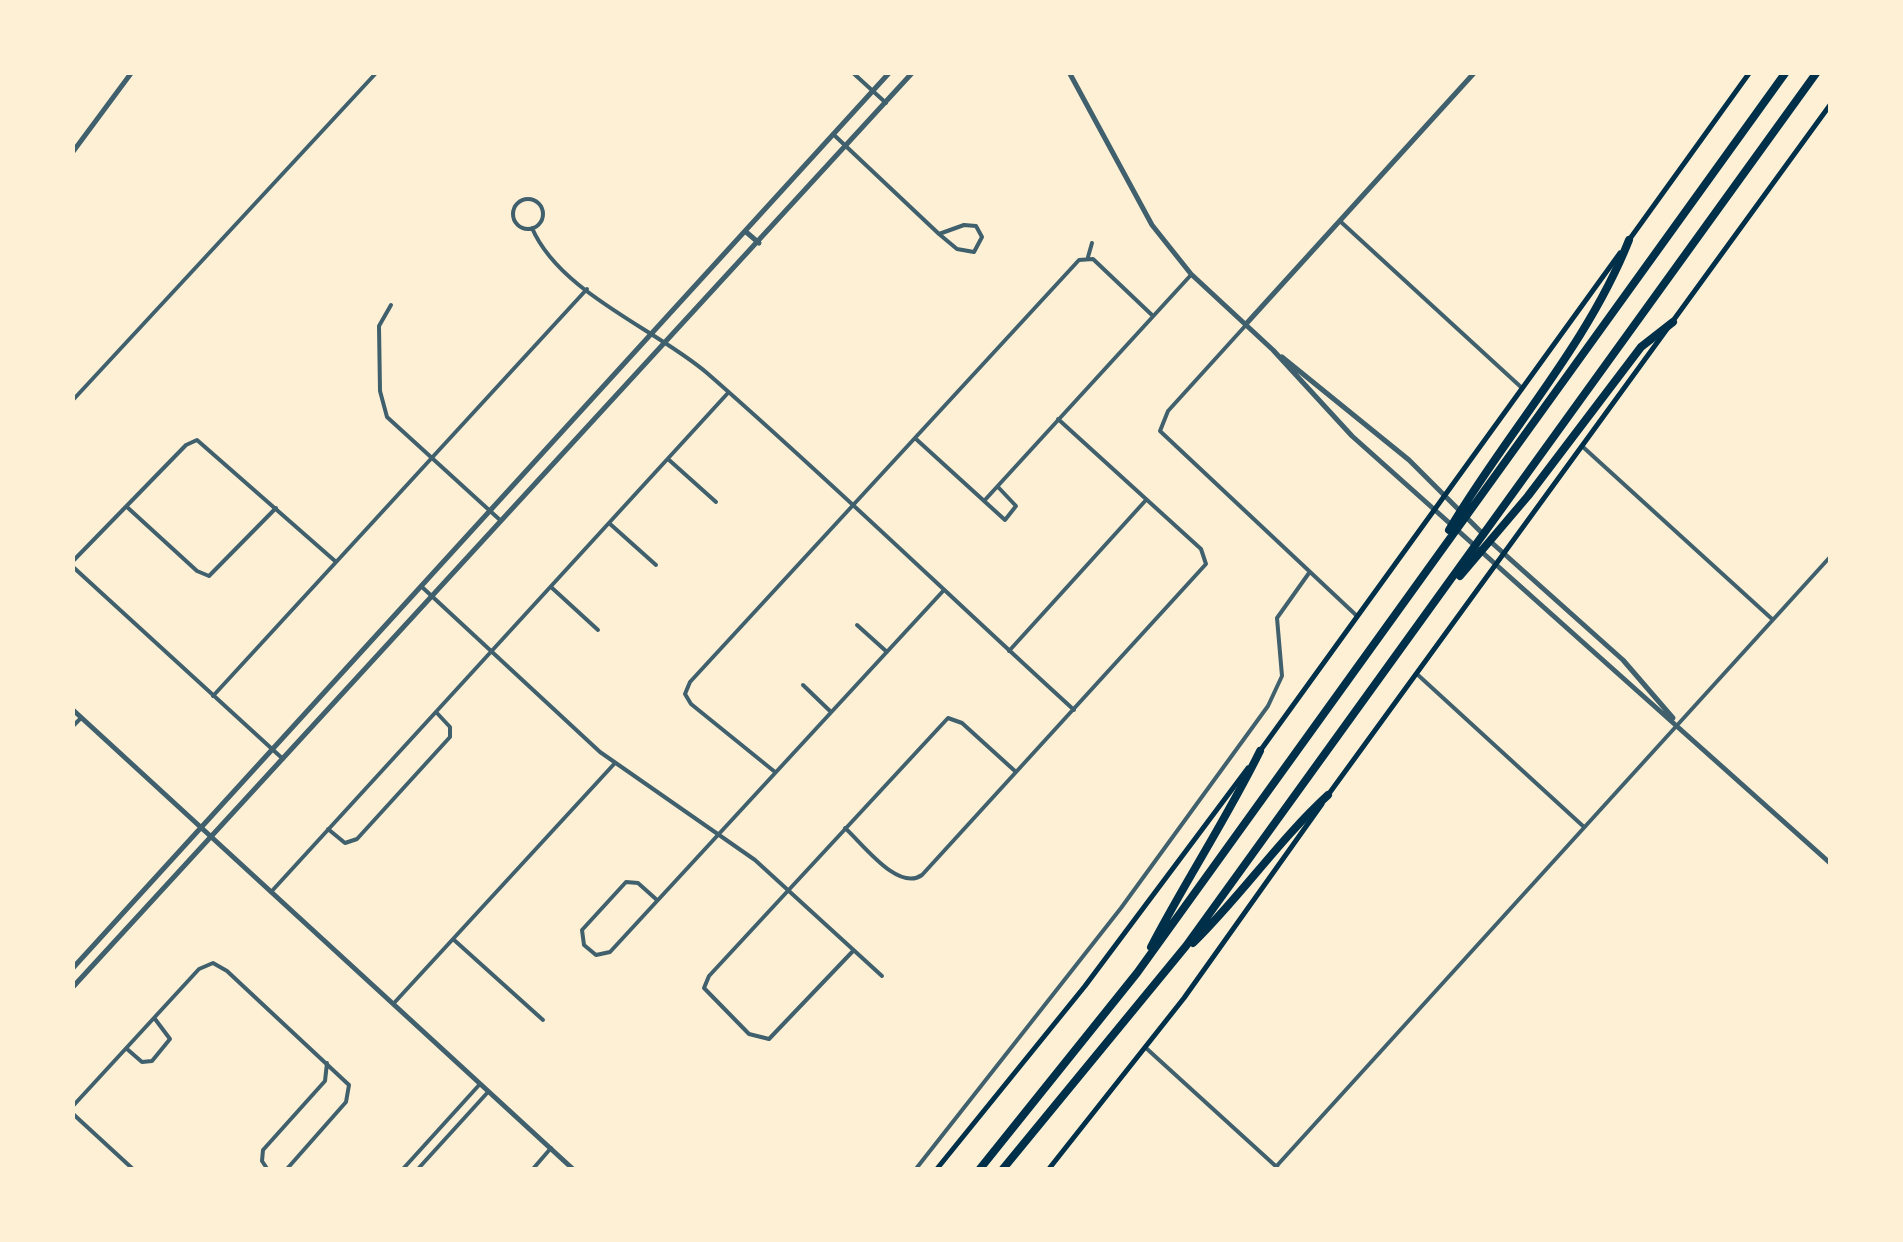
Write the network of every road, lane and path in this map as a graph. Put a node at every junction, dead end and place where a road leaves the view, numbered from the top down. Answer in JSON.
{"nodes":[{"id":1,"x":132,"y":72,"type":"edge"},
{"id":2,"x":376,"y":72,"type":"edge"},
{"id":3,"x":852,"y":72,"type":"edge"},
{"id":4,"x":890,"y":72,"type":"edge"},
{"id":5,"x":913,"y":72,"type":"edge"},
{"id":6,"x":1069,"y":72,"type":"edge"},
{"id":7,"x":1475,"y":72,"type":"edge"},
{"id":8,"x":1750,"y":72,"type":"edge"},
{"id":9,"x":1786,"y":72,"type":"edge"},
{"id":10,"x":1817,"y":72,"type":"edge"},
{"id":11,"x":873,"y":91,"type":"junction"},
{"id":12,"x":886,"y":103,"type":"junction"},
{"id":13,"x":1830,"y":105,"type":"edge"},
{"id":14,"x":833,"y":134,"type":"junction"},
{"id":15,"x":846,"y":146,"type":"junction"},
{"id":16,"x":72,"y":153,"type":"edge"},
{"id":17,"x":1341,"y":222,"type":"junction"},
{"id":18,"x":532,"y":228,"type":"junction"},
{"id":19,"x":745,"y":230,"type":"junction"},
{"id":20,"x":939,"y":234,"type":"junction"},
{"id":21,"x":1629,"y":240,"type":"junction"},
{"id":22,"x":759,"y":243,"type":"junction"},
{"id":23,"x":1092,"y":243,"type":"dead end"},
{"id":24,"x":1088,"y":257,"type":"junction"},
{"id":25,"x":1191,"y":274,"type":"junction"},
{"id":26,"x":587,"y":288,"type":"junction"},
{"id":27,"x":391,"y":304,"type":"dead end"},
{"id":28,"x":1153,"y":316,"type":"junction"},
{"id":29,"x":1673,"y":322,"type":"junction"},
{"id":30,"x":1246,"y":324,"type":"junction"},
{"id":31,"x":651,"y":336,"type":"junction"},
{"id":32,"x":664,"y":344,"type":"junction"},
{"id":33,"x":1273,"y":350,"type":"junction"},
{"id":34,"x":1522,"y":388,"type":"junction"},
{"id":35,"x":728,"y":394,"type":"junction"},
{"id":36,"x":72,"y":402,"type":"edge"},
{"id":37,"x":1058,"y":418,"type":"junction"},
{"id":38,"x":916,"y":439,"type":"junction"},
{"id":39,"x":1583,"y":447,"type":"junction"},
{"id":40,"x":432,"y":457,"type":"junction"},
{"id":41,"x":668,"y":458,"type":"junction"},
{"id":42,"x":998,"y":487,"type":"junction"},
{"id":43,"x":1443,"y":497,"type":"junction"},
{"id":44,"x":1146,"y":500,"type":"junction"},
{"id":45,"x":716,"y":502,"type":"dead end"},
{"id":46,"x":984,"y":502,"type":"junction"},
{"id":47,"x":126,"y":506,"type":"junction"},
{"id":48,"x":853,"y":506,"type":"junction"},
{"id":49,"x":276,"y":508,"type":"junction"},
{"id":50,"x":1433,"y":510,"type":"junction"},
{"id":51,"x":490,"y":511,"type":"junction"},
{"id":52,"x":501,"y":521,"type":"junction"},
{"id":53,"x":610,"y":523,"type":"junction"},
{"id":54,"x":1506,"y":555,"type":"junction"},
{"id":55,"x":1830,"y":557,"type":"edge"},
{"id":56,"x":336,"y":561,"type":"junction"},
{"id":57,"x":72,"y":564,"type":"edge"},
{"id":58,"x":656,"y":565,"type":"dead end"},
{"id":59,"x":1426,"y":568,"type":"junction"},
{"id":60,"x":1496,"y":568,"type":"junction"},
{"id":61,"x":1309,"y":574,"type":"junction"},
{"id":62,"x":422,"y":587,"type":"junction"},
{"id":63,"x":551,"y":587,"type":"junction"},
{"id":64,"x":944,"y":590,"type":"junction"},
{"id":65,"x":432,"y":596,"type":"junction"},
{"id":66,"x":1357,"y":616,"type":"junction"},
{"id":67,"x":1773,"y":620,"type":"junction"},
{"id":68,"x":1421,"y":621,"type":"junction"},
{"id":69,"x":857,"y":625,"type":"dead end"},
{"id":70,"x":598,"y":630,"type":"dead end"},
{"id":71,"x":492,"y":651,"type":"junction"},
{"id":72,"x":1009,"y":651,"type":"junction"},
{"id":73,"x":887,"y":652,"type":"junction"},
{"id":74,"x":1418,"y":675,"type":"junction"},
{"id":75,"x":802,"y":686,"type":"dead end"},
{"id":76,"x":213,"y":696,"type":"junction"},
{"id":77,"x":72,"y":709,"type":"edge"},
{"id":78,"x":1074,"y":710,"type":"junction"},
{"id":79,"x":436,"y":712,"type":"junction"},
{"id":80,"x":831,"y":712,"type":"junction"},
{"id":81,"x":82,"y":718,"type":"junction"},
{"id":82,"x":1678,"y":724,"type":"junction"},
{"id":83,"x":72,"y":727,"type":"edge"},
{"id":84,"x":273,"y":750,"type":"junction"},
{"id":85,"x":1260,"y":750,"type":"junction"},
{"id":86,"x":283,"y":759,"type":"junction"},
{"id":87,"x":614,"y":763,"type":"junction"},
{"id":88,"x":776,"y":772,"type":"junction"},
{"id":89,"x":1016,"y":772,"type":"junction"},
{"id":90,"x":1328,"y":795,"type":"junction"},
{"id":91,"x":202,"y":828,"type":"junction"},
{"id":92,"x":845,"y":828,"type":"junction"},
{"id":93,"x":1585,"y":828,"type":"junction"},
{"id":94,"x":328,"y":829,"type":"junction"},
{"id":95,"x":719,"y":833,"type":"junction"},
{"id":96,"x":211,"y":837,"type":"junction"},
{"id":97,"x":1830,"y":864,"type":"edge"},
{"id":98,"x":788,"y":890,"type":"junction"},
{"id":99,"x":271,"y":892,"type":"junction"},
{"id":100,"x":657,"y":900,"type":"junction"},
{"id":101,"x":453,"y":939,"type":"junction"},
{"id":102,"x":853,"y":950,"type":"junction"},
{"id":103,"x":1172,"y":964,"type":"junction"},
{"id":104,"x":72,"y":969,"type":"edge"},
{"id":105,"x":1137,"y":973,"type":"junction"},
{"id":106,"x":882,"y":976,"type":"dead end"},
{"id":107,"x":72,"y":988,"type":"edge"},
{"id":108,"x":394,"y":1004,"type":"junction"},
{"id":109,"x":154,"y":1018,"type":"junction"},
{"id":110,"x":543,"y":1020,"type":"dead end"},
{"id":111,"x":1146,"y":1048,"type":"junction"},
{"id":112,"x":127,"y":1049,"type":"junction"},
{"id":113,"x":328,"y":1063,"type":"junction"},
{"id":114,"x":480,"y":1084,"type":"junction"},
{"id":115,"x":488,"y":1092,"type":"junction"},
{"id":116,"x":72,"y":1110,"type":"edge"},
{"id":117,"x":551,"y":1148,"type":"junction"},
{"id":118,"x":1277,"y":1168,"type":"edge"},
{"id":119,"x":134,"y":1170,"type":"edge"},
{"id":120,"x":268,"y":1170,"type":"edge"},
{"id":121,"x":286,"y":1170,"type":"edge"},
{"id":122,"x":402,"y":1170,"type":"edge"},
{"id":123,"x":417,"y":1170,"type":"edge"},
{"id":124,"x":532,"y":1170,"type":"edge"},
{"id":125,"x":574,"y":1170,"type":"edge"},
{"id":126,"x":914,"y":1170,"type":"edge"},
{"id":127,"x":936,"y":1170,"type":"edge"},
{"id":128,"x":978,"y":1170,"type":"edge"},
{"id":129,"x":1002,"y":1170,"type":"edge"},
{"id":130,"x":1048,"y":1170,"type":"edge"}],
"edges":[{"from":1,"to":16,"type":"street"},
{"from":2,"to":36,"type":"street"},
{"from":3,"to":11,"type":"street"},
{"from":4,"to":11,"type":"street"},
{"from":5,"to":12,"type":"street"},
{"from":6,"to":25,"type":"street"},
{"from":7,"to":17,"type":"street"},
{"from":8,"to":21,"type":"main road"},
{"from":9,"to":59,"type":"highway"},
{"from":10,"to":68,"type":"highway"},
{"from":11,"to":12,"type":"street"},
{"from":11,"to":14,"type":"street"},
{"from":12,"to":15,"type":"street"},
{"from":13,"to":29,"type":"main road"},
{"from":14,"to":15,"type":"street"},
{"from":14,"to":19,"type":"street"},
{"from":15,"to":20,"type":"street"},
{"from":15,"to":22,"type":"street"},
{"from":17,"to":30,"type":"street"},
{"from":17,"to":34,"type":"street"},
{"from":18,"to":18,"type":"street"},
{"from":18,"to":26,"type":"street"},
{"from":19,"to":22,"type":"street"},
{"from":19,"to":31,"type":"street"},
{"from":20,"to":20,"type":"street"},
{"from":21,"to":34,"type":"main road"},
{"from":21,"to":59,"type":"highway"},
{"from":22,"to":32,"type":"street"},
{"from":23,"to":24,"type":"street"},
{"from":24,"to":28,"type":"street"},
{"from":24,"to":38,"type":"street"},
{"from":25,"to":28,"type":"street"},
{"from":25,"to":30,"type":"street"},
{"from":26,"to":31,"type":"street"},
{"from":26,"to":40,"type":"street"},
{"from":27,"to":40,"type":"street"},
{"from":28,"to":37,"type":"street"},
{"from":29,"to":39,"type":"main road"},
{"from":29,"to":68,"type":"highway"},
{"from":30,"to":33,"type":"street"},
{"from":30,"to":61,"type":"street"},
{"from":31,"to":32,"type":"street"},
{"from":31,"to":51,"type":"street"},
{"from":32,"to":35,"type":"street"},
{"from":32,"to":52,"type":"street"},
{"from":33,"to":43,"type":"street"},
{"from":33,"to":50,"type":"street"},
{"from":34,"to":43,"type":"main road"},
{"from":35,"to":41,"type":"street"},
{"from":35,"to":48,"type":"street"},
{"from":37,"to":42,"type":"street"},
{"from":37,"to":44,"type":"street"},
{"from":38,"to":46,"type":"street"},
{"from":38,"to":48,"type":"street"},
{"from":39,"to":54,"type":"main road"},
{"from":39,"to":67,"type":"street"},
{"from":40,"to":51,"type":"street"},
{"from":40,"to":56,"type":"street"},
{"from":41,"to":45,"type":"street"},
{"from":41,"to":53,"type":"street"},
{"from":42,"to":46,"type":"street"},
{"from":42,"to":46,"type":"street"},
{"from":43,"to":50,"type":"main road"},
{"from":43,"to":54,"type":"street"},
{"from":44,"to":72,"type":"street"},
{"from":44,"to":78,"type":"street"},
{"from":47,"to":49,"type":"street"},
{"from":47,"to":49,"type":"street"},
{"from":47,"to":57,"type":"street"},
{"from":48,"to":64,"type":"street"},
{"from":48,"to":88,"type":"street"},
{"from":49,"to":56,"type":"street"},
{"from":50,"to":60,"type":"street"},
{"from":50,"to":66,"type":"main road"},
{"from":51,"to":52,"type":"street"},
{"from":51,"to":62,"type":"street"},
{"from":52,"to":65,"type":"street"},
{"from":53,"to":58,"type":"street"},
{"from":53,"to":63,"type":"street"},
{"from":54,"to":60,"type":"main road"},
{"from":54,"to":82,"type":"street"},
{"from":55,"to":67,"type":"street"},
{"from":56,"to":76,"type":"street"},
{"from":57,"to":76,"type":"street"},
{"from":59,"to":105,"type":"highway"},
{"from":60,"to":74,"type":"main road"},
{"from":60,"to":82,"type":"street"},
{"from":61,"to":66,"type":"street"},
{"from":61,"to":126,"type":"street"},
{"from":62,"to":65,"type":"street"},
{"from":62,"to":84,"type":"street"},
{"from":63,"to":70,"type":"street"},
{"from":63,"to":71,"type":"street"},
{"from":64,"to":72,"type":"street"},
{"from":64,"to":73,"type":"street"},
{"from":65,"to":71,"type":"street"},
{"from":65,"to":86,"type":"street"},
{"from":66,"to":85,"type":"main road"},
{"from":67,"to":82,"type":"street"},
{"from":68,"to":103,"type":"highway"},
{"from":69,"to":73,"type":"street"},
{"from":71,"to":79,"type":"street"},
{"from":71,"to":87,"type":"street"},
{"from":72,"to":78,"type":"street"},
{"from":73,"to":80,"type":"street"},
{"from":74,"to":90,"type":"main road"},
{"from":74,"to":93,"type":"street"},
{"from":75,"to":80,"type":"street"},
{"from":76,"to":84,"type":"street"},
{"from":77,"to":81,"type":"street"},
{"from":78,"to":89,"type":"street"},
{"from":79,"to":94,"type":"street"},
{"from":79,"to":94,"type":"street"},
{"from":80,"to":88,"type":"street"},
{"from":81,"to":83,"type":"street"},
{"from":81,"to":91,"type":"street"},
{"from":82,"to":93,"type":"street"},
{"from":82,"to":97,"type":"street"},
{"from":84,"to":86,"type":"street"},
{"from":84,"to":91,"type":"street"},
{"from":85,"to":105,"type":"highway"},
{"from":85,"to":127,"type":"main road"},
{"from":86,"to":96,"type":"street"},
{"from":87,"to":95,"type":"street"},
{"from":87,"to":101,"type":"street"},
{"from":88,"to":95,"type":"street"},
{"from":89,"to":92,"type":"street"},
{"from":89,"to":92,"type":"street"},
{"from":90,"to":103,"type":"highway"},
{"from":90,"to":111,"type":"main road"},
{"from":91,"to":96,"type":"street"},
{"from":91,"to":104,"type":"street"},
{"from":92,"to":98,"type":"street"},
{"from":93,"to":118,"type":"street"},
{"from":94,"to":99,"type":"street"},
{"from":95,"to":98,"type":"street"},
{"from":95,"to":100,"type":"street"},
{"from":96,"to":99,"type":"street"},
{"from":96,"to":107,"type":"street"},
{"from":98,"to":102,"type":"street"},
{"from":98,"to":102,"type":"street"},
{"from":99,"to":108,"type":"street"},
{"from":100,"to":100,"type":"street"},
{"from":101,"to":108,"type":"street"},
{"from":101,"to":110,"type":"street"},
{"from":102,"to":106,"type":"street"},
{"from":103,"to":129,"type":"highway"},
{"from":105,"to":128,"type":"highway"},
{"from":108,"to":114,"type":"street"},
{"from":109,"to":112,"type":"street"},
{"from":109,"to":112,"type":"street"},
{"from":109,"to":113,"type":"street"},
{"from":111,"to":118,"type":"street"},
{"from":111,"to":130,"type":"main road"},
{"from":112,"to":116,"type":"street"},
{"from":113,"to":120,"type":"street"},
{"from":113,"to":121,"type":"street"},
{"from":114,"to":115,"type":"street"},
{"from":114,"to":122,"type":"street"},
{"from":115,"to":117,"type":"street"},
{"from":115,"to":123,"type":"street"},
{"from":116,"to":119,"type":"street"},
{"from":117,"to":124,"type":"street"},
{"from":117,"to":125,"type":"street"}]}
